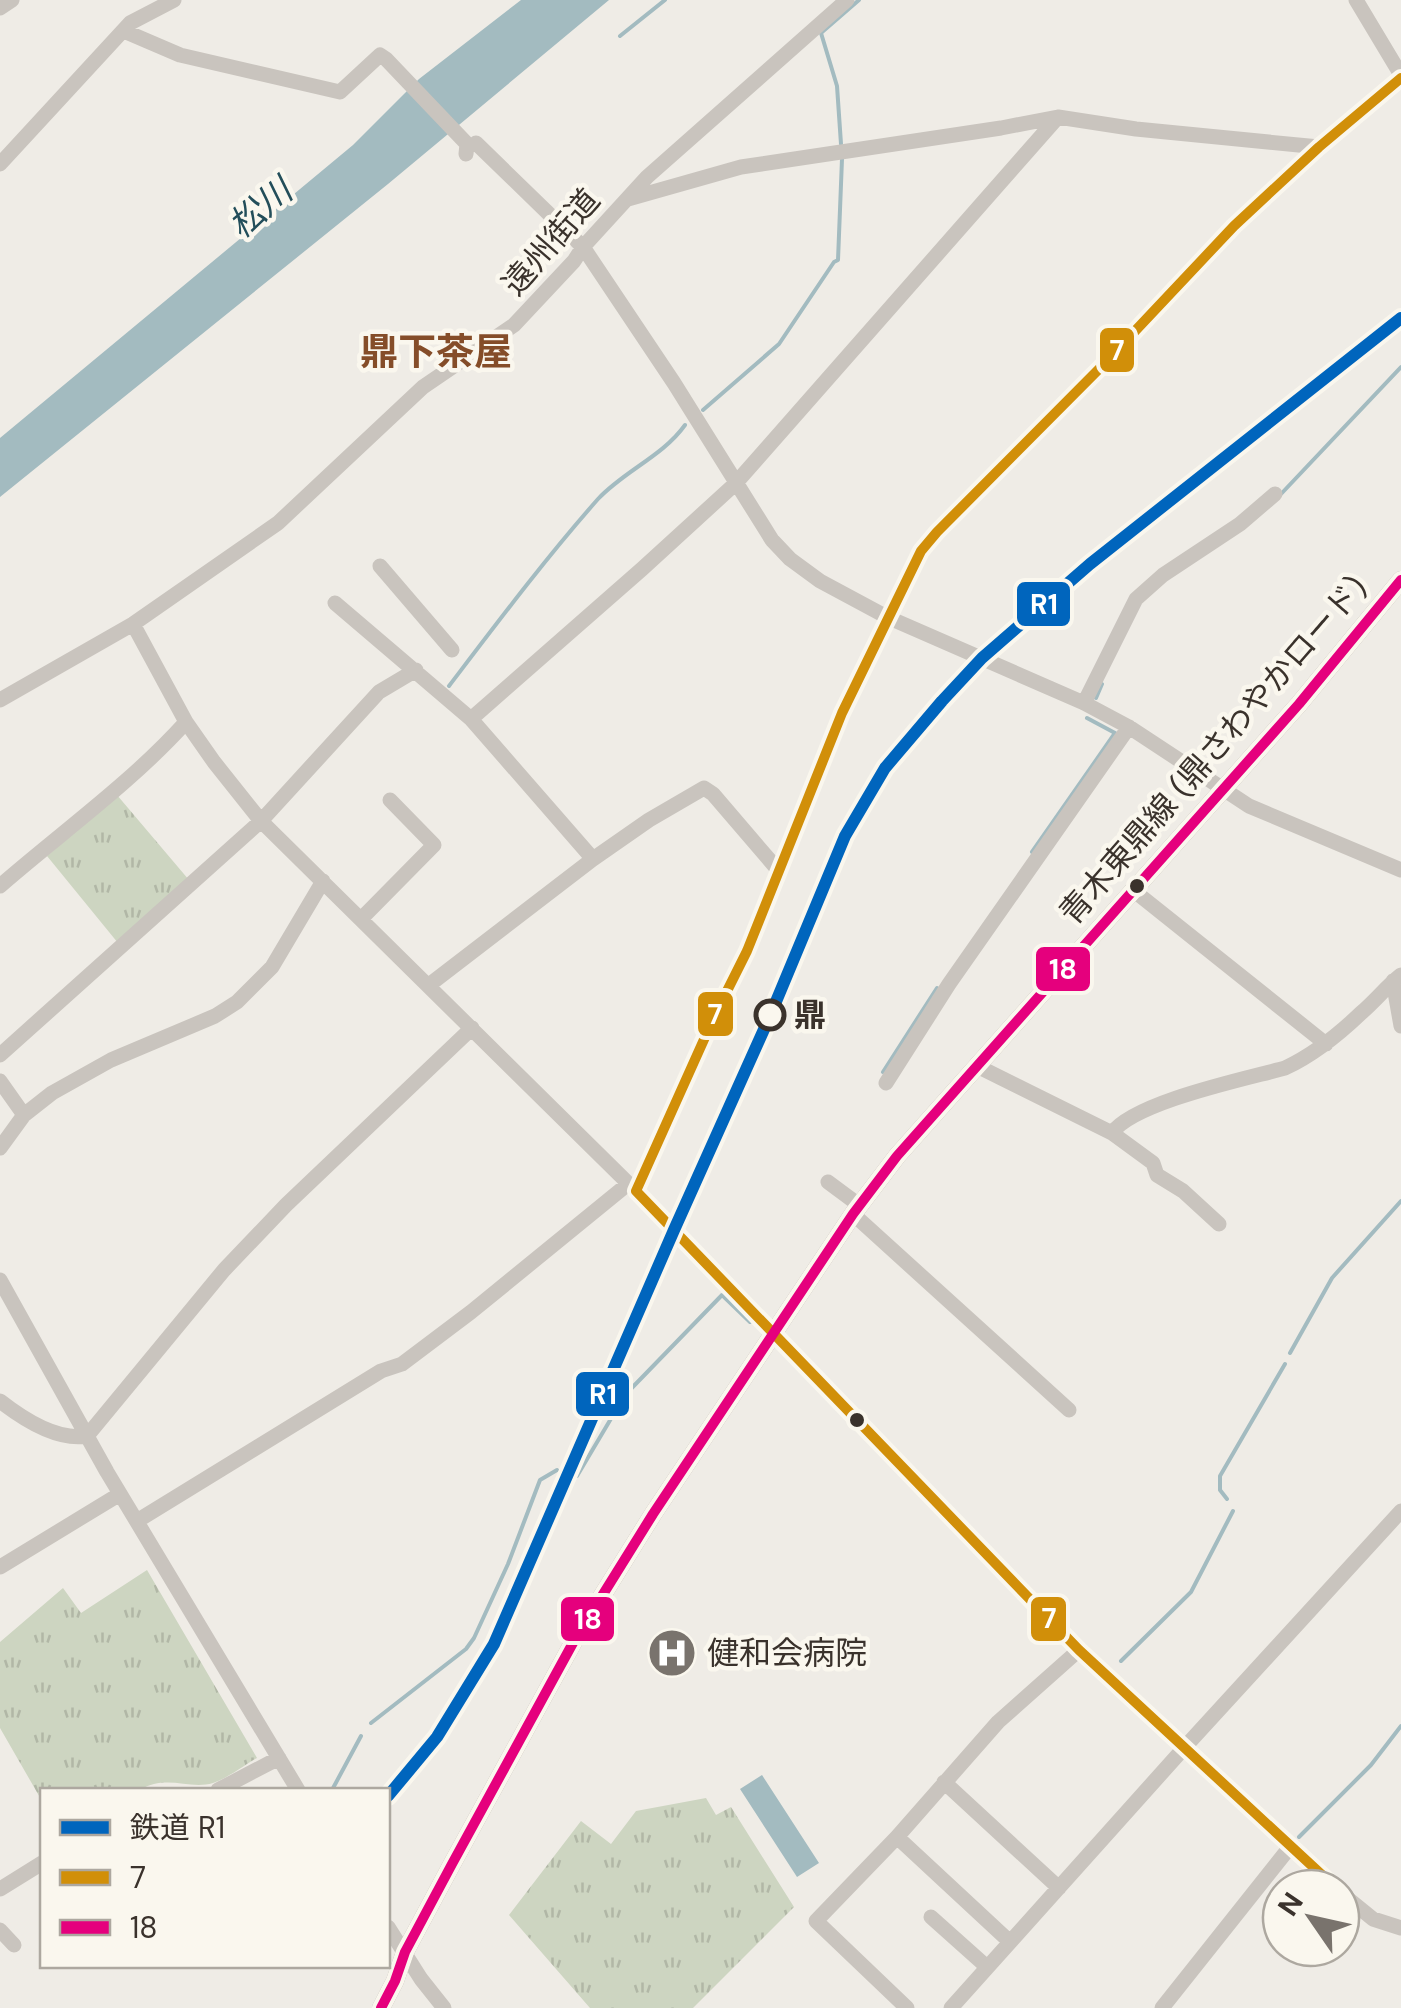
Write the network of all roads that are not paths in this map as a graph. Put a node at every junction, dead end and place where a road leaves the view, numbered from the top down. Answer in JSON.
{"nodes":[{"id":1,"x":12,"y":0,"type":"edge"},
{"id":2,"x":174,"y":0,"type":"edge"},
{"id":3,"x":847,"y":0,"type":"edge"},
{"id":4,"x":1356,"y":0,"type":"edge"},
{"id":5,"x":0,"y":8,"type":"edge"},
{"id":6,"x":124,"y":31,"type":"junction"},
{"id":7,"x":1401,"y":76,"type":"edge"},
{"id":8,"x":1058,"y":116,"type":"junction"},
{"id":9,"x":1319,"y":146,"type":"junction"},
{"id":10,"x":0,"y":164,"type":"edge"},
{"id":11,"x":624,"y":200,"type":"junction"},
{"id":12,"x":583,"y":247,"type":"junction"},
{"id":13,"x":735,"y":484,"type":"junction"},
{"id":14,"x":1275,"y":494,"type":"dead end"},
{"id":15,"x":380,"y":566,"type":"dead end"},
{"id":16,"x":1401,"y":580,"type":"edge"},
{"id":17,"x":335,"y":602,"type":"dead end"},
{"id":18,"x":887,"y":616,"type":"junction"},
{"id":19,"x":133,"y":624,"type":"junction"},
{"id":20,"x":452,"y":650,"type":"dead end"},
{"id":21,"x":416,"y":670,"type":"junction"},
{"id":22,"x":0,"y":700,"type":"edge"},
{"id":23,"x":1084,"y":702,"type":"junction"},
{"id":24,"x":471,"y":719,"type":"junction"},
{"id":25,"x":186,"y":722,"type":"junction"},
{"id":26,"x":1129,"y":726,"type":"junction"},
{"id":27,"x":1223,"y":789,"type":"junction"},
{"id":28,"x":390,"y":800,"type":"dead end"},
{"id":29,"x":261,"y":821,"type":"junction"},
{"id":30,"x":593,"y":859,"type":"junction"},
{"id":31,"x":1401,"y":870,"type":"edge"},
{"id":32,"x":779,"y":871,"type":"junction"},
{"id":33,"x":323,"y":881,"type":"junction"},
{"id":34,"x":0,"y":886,"type":"edge"},
{"id":35,"x":1133,"y":890,"type":"junction"},
{"id":36,"x":361,"y":919,"type":"junction"},
{"id":37,"x":1397,"y":978,"type":"edge"},
{"id":38,"x":429,"y":985,"type":"junction"},
{"id":39,"x":168,"y":1014,"type":"dead end"},
{"id":40,"x":1401,"y":1026,"type":"edge"},
{"id":41,"x":472,"y":1028,"type":"junction"},
{"id":42,"x":179,"y":1030,"type":"junction"},
{"id":43,"x":1326,"y":1044,"type":"junction"},
{"id":44,"x":0,"y":1055,"type":"edge"},
{"id":45,"x":977,"y":1066,"type":"junction"},
{"id":46,"x":0,"y":1081,"type":"edge"},
{"id":47,"x":886,"y":1083,"type":"dead end"},
{"id":48,"x":24,"y":1115,"type":"junction"},
{"id":49,"x":1112,"y":1133,"type":"junction"},
{"id":50,"x":0,"y":1148,"type":"edge"},
{"id":51,"x":828,"y":1182,"type":"dead end"},
{"id":52,"x":632,"y":1188,"type":"junction"},
{"id":53,"x":856,"y":1209,"type":"junction"},
{"id":54,"x":1220,"y":1224,"type":"dead end"},
{"id":55,"x":0,"y":1280,"type":"edge"},
{"id":56,"x":774,"y":1334,"type":"junction"},
{"id":57,"x":0,"y":1401,"type":"edge"},
{"id":58,"x":1070,"y":1410,"type":"dead end"},
{"id":59,"x":87,"y":1436,"type":"junction"},
{"id":60,"x":120,"y":1494,"type":"junction"},
{"id":61,"x":1401,"y":1511,"type":"edge"},
{"id":62,"x":137,"y":1521,"type":"junction"},
{"id":63,"x":0,"y":1567,"type":"edge"},
{"id":64,"x":1079,"y":1650,"type":"junction"},
{"id":65,"x":1184,"y":1748,"type":"junction"},
{"id":66,"x":279,"y":1758,"type":"junction"},
{"id":67,"x":944,"y":1782,"type":"junction"},
{"id":68,"x":222,"y":1788,"type":"edge"},
{"id":69,"x":297,"y":1788,"type":"edge"},
{"id":70,"x":897,"y":1837,"type":"junction"},
{"id":71,"x":1290,"y":1847,"type":"junction"},
{"id":72,"x":40,"y":1864,"type":"edge"},
{"id":73,"x":1313,"y":1868,"type":"edge"},
{"id":74,"x":1059,"y":1888,"type":"junction"},
{"id":75,"x":0,"y":1889,"type":"edge"},
{"id":76,"x":1361,"y":1909,"type":"edge"},
{"id":77,"x":931,"y":1917,"type":"dead end"},
{"id":78,"x":1401,"y":1928,"type":"edge"},
{"id":79,"x":0,"y":1930,"type":"edge"},
{"id":80,"x":390,"y":1930,"type":"edge"},
{"id":81,"x":1010,"y":1941,"type":"junction"},
{"id":82,"x":14,"y":1945,"type":"dead end"},
{"id":83,"x":406,"y":1952,"type":"junction"},
{"id":84,"x":986,"y":1967,"type":"junction"},
{"id":85,"x":381,"y":2008,"type":"edge"},
{"id":86,"x":444,"y":2008,"type":"edge"},
{"id":87,"x":908,"y":2008,"type":"edge"},
{"id":88,"x":951,"y":2008,"type":"edge"},
{"id":89,"x":1162,"y":2008,"type":"edge"}],
"edges":[{"from":1,"to":5,"type":"street"},
{"from":2,"to":6,"type":"street"},
{"from":3,"to":11,"type":"street"},
{"from":4,"to":7,"type":"street"},
{"from":6,"to":10,"type":"street"},
{"from":6,"to":12,"type":"street"},
{"from":7,"to":9,"type":"street"},
{"from":8,"to":9,"type":"street","name":"遠州街道"},
{"from":8,"to":11,"type":"street","name":"遠州街道"},
{"from":8,"to":13,"type":"street"},
{"from":9,"to":18,"type":"street"},
{"from":11,"to":12,"type":"street","name":"遠州街道"},
{"from":12,"to":13,"type":"street"},
{"from":12,"to":19,"type":"street","name":"遠州街道"},
{"from":13,"to":18,"type":"street"},
{"from":13,"to":24,"type":"street"},
{"from":14,"to":23,"type":"street"},
{"from":15,"to":20,"type":"street"},
{"from":16,"to":27,"type":"main road","name":"青木東鼎線 (鼎さわやかロード)"},
{"from":17,"to":21,"type":"street"},
{"from":18,"to":23,"type":"street"},
{"from":18,"to":32,"type":"street"},
{"from":19,"to":22,"type":"street","name":"遠州街道"},
{"from":19,"to":25,"type":"street"},
{"from":21,"to":24,"type":"street"},
{"from":21,"to":29,"type":"street"},
{"from":23,"to":26,"type":"street"},
{"from":24,"to":30,"type":"street"},
{"from":25,"to":29,"type":"street"},
{"from":25,"to":34,"type":"street"},
{"from":26,"to":27,"type":"street"},
{"from":26,"to":47,"type":"street"},
{"from":27,"to":31,"type":"street"},
{"from":27,"to":35,"type":"main road","name":"青木東鼎線 (鼎さわやかロード)"},
{"from":28,"to":36,"type":"street"},
{"from":29,"to":33,"type":"street"},
{"from":29,"to":44,"type":"street"},
{"from":30,"to":32,"type":"street"},
{"from":30,"to":38,"type":"street"},
{"from":32,"to":52,"type":"street"},
{"from":33,"to":36,"type":"street"},
{"from":33,"to":42,"type":"street"},
{"from":35,"to":43,"type":"street"},
{"from":35,"to":45,"type":"main road","name":"青木東鼎線 (鼎さわやかロード)"},
{"from":36,"to":38,"type":"street"},
{"from":37,"to":40,"type":"street"},
{"from":37,"to":43,"type":"street"},
{"from":38,"to":41,"type":"street"},
{"from":39,"to":42,"type":"street"},
{"from":41,"to":52,"type":"street"},
{"from":41,"to":59,"type":"street"},
{"from":42,"to":48,"type":"street"},
{"from":43,"to":49,"type":"street"},
{"from":45,"to":49,"type":"street"},
{"from":45,"to":53,"type":"main road","name":"青木東鼎線 (鼎さわやかロード)"},
{"from":46,"to":48,"type":"street"},
{"from":48,"to":50,"type":"street"},
{"from":49,"to":54,"type":"street"},
{"from":51,"to":53,"type":"street"},
{"from":52,"to":56,"type":"street"},
{"from":52,"to":62,"type":"street"},
{"from":53,"to":56,"type":"main road","name":"青木東鼎線 (鼎さわやかロード)"},
{"from":53,"to":58,"type":"street"},
{"from":55,"to":59,"type":"street"},
{"from":56,"to":64,"type":"street"},
{"from":56,"to":83,"type":"main road","name":"青木東鼎線 (鼎さわやかロード)"},
{"from":57,"to":59,"type":"street"},
{"from":59,"to":60,"type":"street"},
{"from":60,"to":62,"type":"street"},
{"from":60,"to":63,"type":"street"},
{"from":61,"to":65,"type":"street"},
{"from":62,"to":66,"type":"street"},
{"from":64,"to":65,"type":"street"},
{"from":64,"to":67,"type":"street"},
{"from":65,"to":71,"type":"street"},
{"from":65,"to":74,"type":"street"},
{"from":66,"to":68,"type":"street"},
{"from":66,"to":69,"type":"street"},
{"from":67,"to":70,"type":"street"},
{"from":67,"to":74,"type":"street"},
{"from":70,"to":81,"type":"street"},
{"from":70,"to":87,"type":"street"},
{"from":71,"to":73,"type":"street"},
{"from":71,"to":89,"type":"street"},
{"from":72,"to":75,"type":"street"},
{"from":74,"to":81,"type":"street"},
{"from":76,"to":78,"type":"street"},
{"from":77,"to":84,"type":"street"},
{"from":79,"to":82,"type":"street"},
{"from":80,"to":83,"type":"street"},
{"from":81,"to":84,"type":"street"},
{"from":83,"to":85,"type":"main road","name":"青木東鼎線 (鼎さわやかロード)"},
{"from":83,"to":86,"type":"street"},
{"from":84,"to":88,"type":"street"}]}
